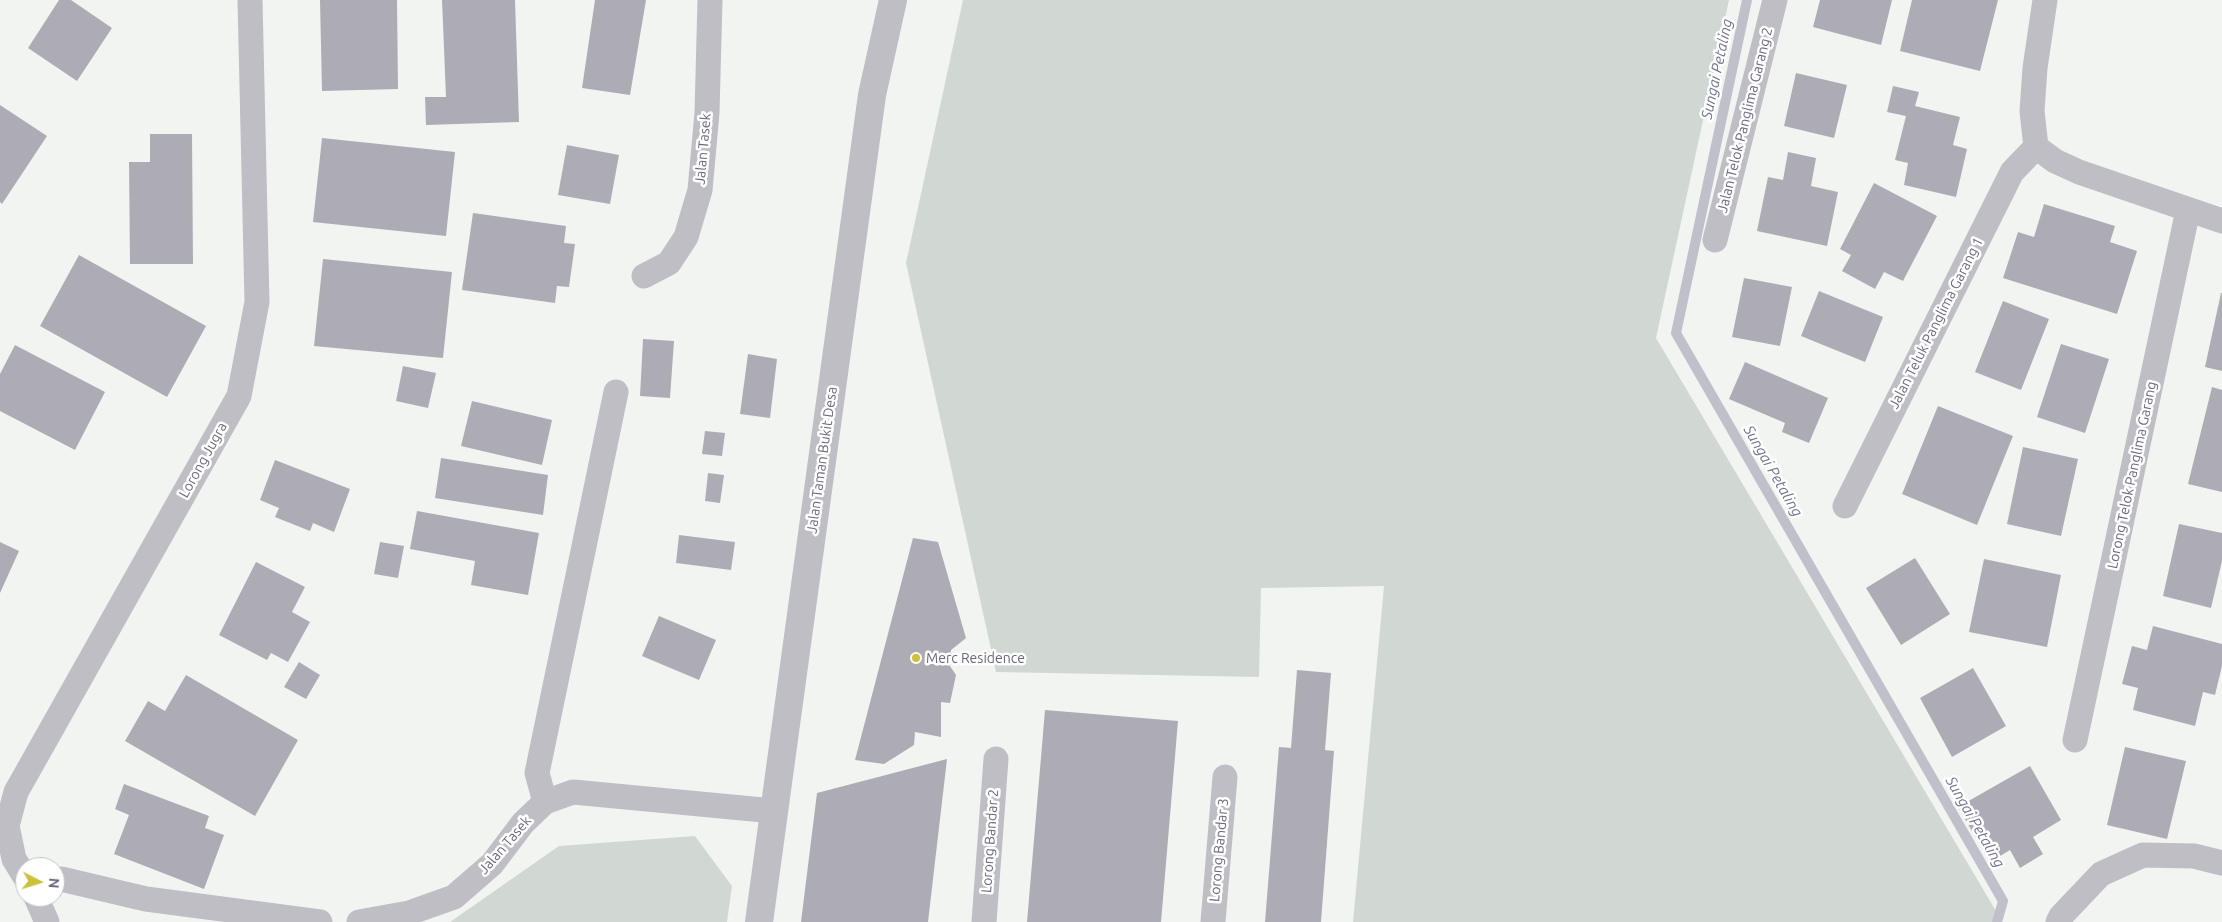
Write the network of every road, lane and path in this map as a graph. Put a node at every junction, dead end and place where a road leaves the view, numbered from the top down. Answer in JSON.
{"nodes":[{"id":1,"x":250,"y":0,"type":"edge"},
{"id":2,"x":710,"y":0,"type":"edge"},
{"id":3,"x":893,"y":0,"type":"edge"},
{"id":4,"x":1775,"y":0,"type":"edge"},
{"id":5,"x":2045,"y":0,"type":"edge"},
{"id":6,"x":2036,"y":147,"type":"junction"},
{"id":7,"x":2188,"y":210,"type":"junction"},
{"id":8,"x":2222,"y":221,"type":"edge"},
{"id":9,"x":1715,"y":240,"type":"dead end"},
{"id":10,"x":644,"y":276,"type":"dead end"},
{"id":11,"x":616,"y":392,"type":"dead end"},
{"id":12,"x":1845,"y":506,"type":"dead end"},
{"id":13,"x":2076,"y":740,"type":"dead end"},
{"id":14,"x":996,"y":760,"type":"dead end"},
{"id":15,"x":1225,"y":777,"type":"dead end"},
{"id":16,"x":545,"y":802,"type":"junction"},
{"id":17,"x":774,"y":811,"type":"junction"},
{"id":18,"x":15,"y":861,"type":"edge"},
{"id":19,"x":2222,"y":863,"type":"edge"},
{"id":20,"x":65,"y":880,"type":"edge"},
{"id":21,"x":40,"y":907,"type":"edge"},
{"id":22,"x":47,"y":922,"type":"edge"},
{"id":23,"x":320,"y":922,"type":"edge"},
{"id":24,"x":359,"y":922,"type":"edge"},
{"id":25,"x":759,"y":922,"type":"edge"},
{"id":26,"x":984,"y":922,"type":"edge"},
{"id":27,"x":1212,"y":922,"type":"edge"},
{"id":28,"x":2058,"y":922,"type":"edge"}],
"edges":[{"from":1,"to":18,"type":"street","name":"Lorong Jugra"},
{"from":2,"to":10,"type":"street","name":"Jalan Tasek"},
{"from":3,"to":17,"type":"street","name":"Jalan Taman Bukit Desa"},
{"from":4,"to":9,"type":"street","name":"Jalan Telok Panglima Garang 2"},
{"from":5,"to":6,"type":"street"},
{"from":6,"to":7,"type":"street"},
{"from":6,"to":12,"type":"street","name":"Jalan Teluk Panglima Garang 1"},
{"from":7,"to":8,"type":"street"},
{"from":7,"to":13,"type":"street","name":"Lorong Telok Panglima Garang"},
{"from":11,"to":16,"type":"street"},
{"from":14,"to":26,"type":"street","name":"Lorong Bandar 2"},
{"from":15,"to":27,"type":"street","name":"Lorong Bandar 3"},
{"from":16,"to":17,"type":"street","name":"Jalan Tasek"},
{"from":16,"to":24,"type":"street","name":"Jalan Tasek"},
{"from":17,"to":25,"type":"street","name":"Jalan Taman Bukit Desa"},
{"from":19,"to":28,"type":"street"},
{"from":20,"to":23,"type":"street"},
{"from":21,"to":22,"type":"street"}]}
